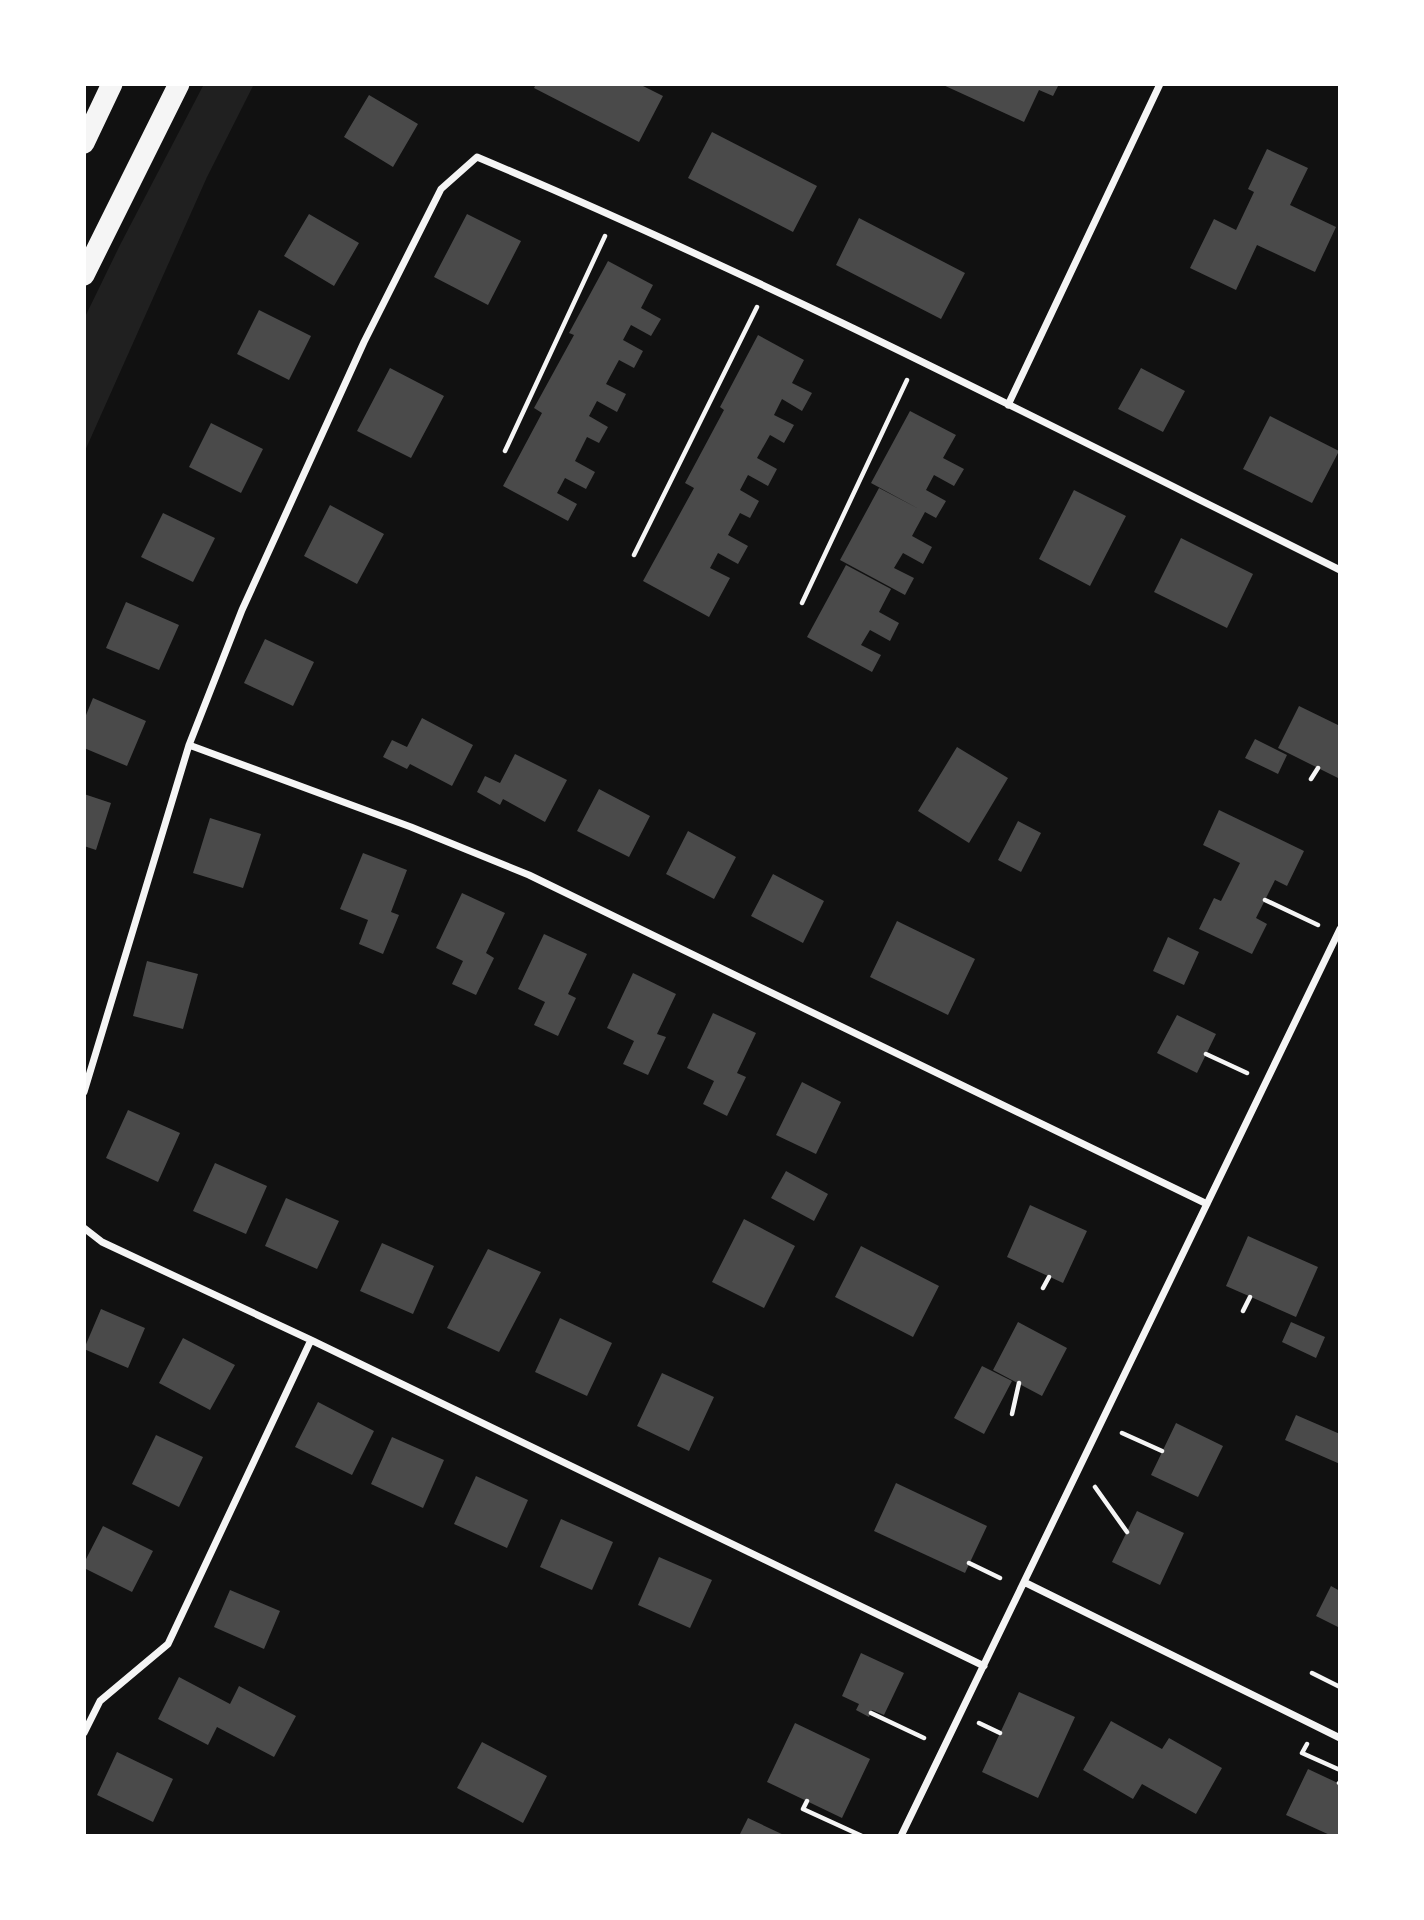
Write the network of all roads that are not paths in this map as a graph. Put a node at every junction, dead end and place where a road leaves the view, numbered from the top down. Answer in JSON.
{"nodes":[{"id":1,"x":112,"y":84,"type":"edge"},
{"id":2,"x":179,"y":84,"type":"edge"},
{"id":3,"x":1160,"y":84,"type":"edge"},
{"id":4,"x":84,"y":143,"type":"edge"},
{"id":5,"x":84,"y":275,"type":"edge"},
{"id":6,"x":1007,"y":405,"type":"junction"},
{"id":7,"x":1340,"y":570,"type":"edge"},
{"id":8,"x":189,"y":745,"type":"junction"},
{"id":9,"x":1340,"y":929,"type":"edge"},
{"id":10,"x":84,"y":1092,"type":"edge"},
{"id":11,"x":1207,"y":1204,"type":"junction"},
{"id":12,"x":84,"y":1228,"type":"edge"},
{"id":13,"x":311,"y":1340,"type":"junction"},
{"id":14,"x":1023,"y":1585,"type":"junction"},
{"id":15,"x":984,"y":1666,"type":"junction"},
{"id":16,"x":84,"y":1733,"type":"edge"},
{"id":17,"x":1340,"y":1738,"type":"edge"},
{"id":18,"x":901,"y":1836,"type":"edge"}],
"edges":[{"from":1,"to":4,"type":"highway"},
{"from":2,"to":5,"type":"highway"},
{"from":3,"to":6,"type":"street"},
{"from":6,"to":7,"type":"street"},
{"from":6,"to":8,"type":"street"},
{"from":8,"to":10,"type":"street"},
{"from":8,"to":11,"type":"street"},
{"from":9,"to":11,"type":"street"},
{"from":11,"to":14,"type":"street"},
{"from":12,"to":13,"type":"street"},
{"from":13,"to":15,"type":"street"},
{"from":13,"to":16,"type":"street"},
{"from":14,"to":15,"type":"street"},
{"from":14,"to":17,"type":"street"},
{"from":15,"to":18,"type":"street"}]}
